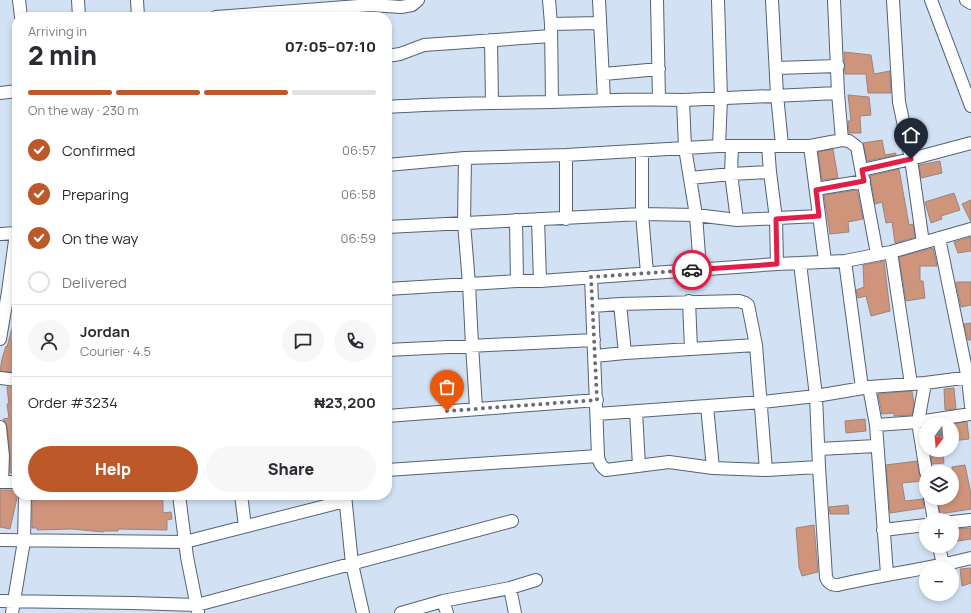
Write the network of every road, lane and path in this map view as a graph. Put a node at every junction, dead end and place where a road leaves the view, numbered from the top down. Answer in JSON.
{"nodes":[{"id":1,"x":19,"y":0,"type":"edge"},
{"id":2,"x":78,"y":0,"type":"edge"},
{"id":3,"x":137,"y":0,"type":"edge"},
{"id":4,"x":418,"y":0,"type":"edge"},
{"id":5,"x":549,"y":0,"type":"edge"},
{"id":6,"x":599,"y":0,"type":"edge"},
{"id":7,"x":657,"y":0,"type":"edge"},
{"id":8,"x":718,"y":0,"type":"edge"},
{"id":9,"x":772,"y":0,"type":"edge"},
{"id":10,"x":834,"y":0,"type":"edge"},
{"id":11,"x":893,"y":0,"type":"edge"},
{"id":12,"x":931,"y":0,"type":"edge"},
{"id":13,"x":966,"y":0,"type":"edge"},
{"id":14,"x":971,"y":4,"type":"edge"},
{"id":15,"x":300,"y":6,"type":"edge"},
{"id":16,"x":20,"y":12,"type":"edge"},
{"id":17,"x":79,"y":12,"type":"edge"},
{"id":18,"x":138,"y":12,"type":"edge"},
{"id":19,"x":271,"y":12,"type":"edge"},
{"id":20,"x":600,"y":23,"type":"junction"},
{"id":21,"x":551,"y":24,"type":"junction"},
{"id":22,"x":551,"y":36,"type":"junction"},
{"id":23,"x":492,"y":40,"type":"junction"},
{"id":24,"x":392,"y":55,"type":"edge"},
{"id":25,"x":838,"y":66,"type":"junction"},
{"id":26,"x":776,"y":68,"type":"junction"},
{"id":27,"x":659,"y":69,"type":"junction"},
{"id":28,"x":604,"y":74,"type":"junction"},
{"id":29,"x":12,"y":92,"type":"edge"},
{"id":30,"x":0,"y":93,"type":"edge"},
{"id":31,"x":838,"y":93,"type":"junction"},
{"id":32,"x":778,"y":95,"type":"junction"},
{"id":33,"x":721,"y":98,"type":"junction"},
{"id":34,"x":659,"y":99,"type":"junction"},
{"id":35,"x":604,"y":100,"type":"junction"},
{"id":36,"x":683,"y":100,"type":"junction"},
{"id":37,"x":492,"y":102,"type":"junction"},
{"id":38,"x":552,"y":102,"type":"junction"},
{"id":39,"x":971,"y":106,"type":"edge"},
{"id":40,"x":392,"y":107,"type":"edge"},
{"id":41,"x":842,"y":140,"type":"junction"},
{"id":42,"x":971,"y":143,"type":"edge"},
{"id":43,"x":782,"y":145,"type":"junction"},
{"id":44,"x":719,"y":146,"type":"junction"},
{"id":45,"x":768,"y":146,"type":"junction"},
{"id":46,"x":810,"y":146,"type":"junction"},
{"id":47,"x":732,"y":147,"type":"junction"},
{"id":48,"x":684,"y":148,"type":"junction"},
{"id":49,"x":642,"y":151,"type":"junction"},
{"id":50,"x":566,"y":155,"type":"junction"},
{"id":51,"x":465,"y":158,"type":"junction"},
{"id":52,"x":911,"y":159,"type":"junction"},
{"id":53,"x":392,"y":165,"type":"edge"},
{"id":54,"x":770,"y":172,"type":"junction"},
{"id":55,"x":731,"y":174,"type":"junction"},
{"id":56,"x":863,"y":175,"type":"junction"},
{"id":57,"x":690,"y":178,"type":"junction"},
{"id":58,"x":816,"y":190,"type":"junction"},
{"id":59,"x":642,"y":214,"type":"junction"},
{"id":60,"x":696,"y":215,"type":"junction"},
{"id":61,"x":819,"y":216,"type":"junction"},
{"id":62,"x":566,"y":219,"type":"junction"},
{"id":63,"x":776,"y":219,"type":"junction"},
{"id":64,"x":516,"y":220,"type":"junction"},
{"id":65,"x":538,"y":220,"type":"junction"},
{"id":66,"x":737,"y":220,"type":"junction"},
{"id":67,"x":464,"y":223,"type":"junction"},
{"id":68,"x":392,"y":227,"type":"edge"},
{"id":69,"x":971,"y":229,"type":"edge"},
{"id":70,"x":12,"y":233,"type":"edge"},
{"id":71,"x":0,"y":234,"type":"edge"},
{"id":72,"x":939,"y":238,"type":"junction"},
{"id":73,"x":923,"y":243,"type":"junction"},
{"id":74,"x":891,"y":252,"type":"junction"},
{"id":75,"x":877,"y":254,"type":"junction"},
{"id":76,"x":825,"y":261,"type":"junction"},
{"id":77,"x":845,"y":261,"type":"junction"},
{"id":78,"x":12,"y":262,"type":"edge"},
{"id":79,"x":800,"y":263,"type":"junction"},
{"id":80,"x":777,"y":264,"type":"junction"},
{"id":81,"x":700,"y":269,"type":"junction"},
{"id":82,"x":647,"y":273,"type":"junction"},
{"id":83,"x":591,"y":277,"type":"junction"},
{"id":84,"x":517,"y":281,"type":"junction"},
{"id":85,"x":540,"y":281,"type":"junction"},
{"id":86,"x":469,"y":284,"type":"junction"},
{"id":87,"x":392,"y":289,"type":"edge"},
{"id":88,"x":689,"y":301,"type":"junction"},
{"id":89,"x":620,"y":304,"type":"junction"},
{"id":90,"x":593,"y":306,"type":"junction"},
{"id":91,"x":0,"y":339,"type":"edge"},
{"id":92,"x":594,"y":340,"type":"junction"},
{"id":93,"x":472,"y":345,"type":"junction"},
{"id":94,"x":756,"y":345,"type":"junction"},
{"id":95,"x":691,"y":349,"type":"junction"},
{"id":96,"x":392,"y":350,"type":"edge"},
{"id":97,"x":625,"y":353,"type":"junction"},
{"id":98,"x":595,"y":356,"type":"junction"},
{"id":99,"x":0,"y":378,"type":"edge"},
{"id":100,"x":969,"y":378,"type":"edge"},
{"id":101,"x":12,"y":379,"type":"edge"},
{"id":102,"x":924,"y":383,"type":"junction"},
{"id":103,"x":911,"y":384,"type":"junction"},
{"id":104,"x":866,"y":388,"type":"junction"},
{"id":105,"x":816,"y":396,"type":"junction"},
{"id":106,"x":597,"y":400,"type":"junction"},
{"id":107,"x":762,"y":402,"type":"junction"},
{"id":108,"x":707,"y":406,"type":"junction"},
{"id":109,"x":971,"y":406,"type":"edge"},
{"id":110,"x":476,"y":408,"type":"junction"},
{"id":111,"x":636,"y":411,"type":"junction"},
{"id":112,"x":597,"y":414,"type":"junction"},
{"id":113,"x":971,"y":414,"type":"edge"},
{"id":114,"x":392,"y":416,"type":"edge"},
{"id":115,"x":918,"y":422,"type":"junction"},
{"id":116,"x":876,"y":425,"type":"junction"},
{"id":117,"x":0,"y":427,"type":"edge"},
{"id":118,"x":876,"y":446,"type":"junction"},
{"id":119,"x":819,"y":449,"type":"junction"},
{"id":120,"x":598,"y":456,"type":"junction"},
{"id":121,"x":925,"y":465,"type":"edge"},
{"id":122,"x":639,"y":466,"type":"junction"},
{"id":123,"x":819,"y":467,"type":"junction"},
{"id":124,"x":713,"y":468,"type":"junction"},
{"id":125,"x":392,"y":470,"type":"edge"},
{"id":126,"x":766,"y":470,"type":"junction"},
{"id":127,"x":1,"y":482,"type":"edge"},
{"id":128,"x":12,"y":482,"type":"edge"},
{"id":129,"x":25,"y":500,"type":"edge"},
{"id":130,"x":180,"y":500,"type":"edge"},
{"id":131,"x":242,"y":500,"type":"edge"},
{"id":132,"x":338,"y":500,"type":"edge"},
{"id":133,"x":345,"y":500,"type":"edge"},
{"id":134,"x":971,"y":520,"type":"edge"},
{"id":135,"x":512,"y":521,"type":"dead end"},
{"id":136,"x":959,"y":521,"type":"edge"},
{"id":137,"x":245,"y":526,"type":"junction"},
{"id":138,"x":919,"y":526,"type":"edge"},
{"id":139,"x":883,"y":530,"type":"junction"},
{"id":140,"x":0,"y":540,"type":"edge"},
{"id":141,"x":24,"y":541,"type":"junction"},
{"id":142,"x":185,"y":542,"type":"junction"},
{"id":143,"x":971,"y":558,"type":"edge"},
{"id":144,"x":959,"y":561,"type":"edge"},
{"id":145,"x":352,"y":564,"type":"junction"},
{"id":146,"x":919,"y":569,"type":"edge"},
{"id":147,"x":887,"y":574,"type":"junction"},
{"id":148,"x":536,"y":580,"type":"dead end"},
{"id":149,"x":510,"y":588,"type":"junction"},
{"id":150,"x":0,"y":601,"type":"edge"},
{"id":151,"x":12,"y":607,"type":"edge"},
{"id":152,"x":445,"y":607,"type":"edge"},
{"id":153,"x":131,"y":608,"type":"edge"},
{"id":154,"x":198,"y":609,"type":"edge"},
{"id":155,"x":363,"y":613,"type":"edge"},
{"id":156,"x":401,"y":613,"type":"edge"},
{"id":157,"x":514,"y":613,"type":"edge"}],
"edges":[{"from":1,"to":16,"type":"street"},
{"from":2,"to":17,"type":"street"},
{"from":3,"to":18,"type":"street"},
{"from":4,"to":15,"type":"street"},
{"from":5,"to":21,"type":"street"},
{"from":6,"to":20,"type":"street"},
{"from":7,"to":27,"type":"street"},
{"from":8,"to":33,"type":"street"},
{"from":9,"to":26,"type":"street"},
{"from":10,"to":25,"type":"street"},
{"from":11,"to":52,"type":"street"},
{"from":12,"to":39,"type":"street"},
{"from":13,"to":14,"type":"street"},
{"from":15,"to":19,"type":"street"},
{"from":20,"to":21,"type":"street"},
{"from":20,"to":28,"type":"street"},
{"from":21,"to":22,"type":"street"},
{"from":22,"to":23,"type":"street"},
{"from":22,"to":38,"type":"street"},
{"from":23,"to":24,"type":"street"},
{"from":23,"to":37,"type":"street"},
{"from":25,"to":26,"type":"street"},
{"from":25,"to":31,"type":"street"},
{"from":26,"to":32,"type":"street"},
{"from":27,"to":28,"type":"street"},
{"from":27,"to":34,"type":"street"},
{"from":28,"to":35,"type":"street"},
{"from":29,"to":30,"type":"street"},
{"from":31,"to":32,"type":"street"},
{"from":31,"to":41,"type":"street"},
{"from":32,"to":33,"type":"street"},
{"from":32,"to":43,"type":"street"},
{"from":33,"to":36,"type":"street"},
{"from":33,"to":44,"type":"street"},
{"from":34,"to":35,"type":"street"},
{"from":34,"to":36,"type":"street"},
{"from":35,"to":38,"type":"street"},
{"from":36,"to":48,"type":"street"},
{"from":37,"to":38,"type":"street"},
{"from":37,"to":40,"type":"street"},
{"from":41,"to":46,"type":"street"},
{"from":41,"to":56,"type":"street"},
{"from":42,"to":52,"type":"street"},
{"from":43,"to":45,"type":"street"},
{"from":43,"to":46,"type":"street"},
{"from":44,"to":47,"type":"street"},
{"from":44,"to":48,"type":"street"},
{"from":45,"to":47,"type":"street"},
{"from":45,"to":54,"type":"street"},
{"from":46,"to":58,"type":"street"},
{"from":47,"to":55,"type":"street"},
{"from":48,"to":49,"type":"street"},
{"from":48,"to":57,"type":"street"},
{"from":49,"to":50,"type":"street"},
{"from":49,"to":59,"type":"street"},
{"from":50,"to":51,"type":"street"},
{"from":50,"to":62,"type":"street"},
{"from":51,"to":53,"type":"street"},
{"from":51,"to":67,"type":"street"},
{"from":52,"to":56,"type":"street"},
{"from":52,"to":73,"type":"street"},
{"from":54,"to":55,"type":"street"},
{"from":54,"to":63,"type":"street"},
{"from":55,"to":57,"type":"street"},
{"from":55,"to":66,"type":"street"},
{"from":56,"to":58,"type":"street"},
{"from":56,"to":75,"type":"street"},
{"from":57,"to":60,"type":"street"},
{"from":58,"to":61,"type":"street"},
{"from":59,"to":60,"type":"street"},
{"from":59,"to":62,"type":"street"},
{"from":59,"to":82,"type":"street"},
{"from":60,"to":66,"type":"street"},
{"from":60,"to":81,"type":"street"},
{"from":61,"to":63,"type":"street"},
{"from":61,"to":76,"type":"street"},
{"from":62,"to":65,"type":"street"},
{"from":63,"to":66,"type":"street"},
{"from":63,"to":80,"type":"street"},
{"from":64,"to":65,"type":"street"},
{"from":64,"to":67,"type":"street"},
{"from":64,"to":84,"type":"street"},
{"from":65,"to":85,"type":"street"},
{"from":67,"to":68,"type":"street"},
{"from":67,"to":86,"type":"street"},
{"from":69,"to":72,"type":"street"},
{"from":70,"to":71,"type":"street"},
{"from":72,"to":73,"type":"street"},
{"from":72,"to":100,"type":"street"},
{"from":73,"to":74,"type":"street"},
{"from":74,"to":75,"type":"street"},
{"from":74,"to":103,"type":"street"},
{"from":75,"to":77,"type":"street"},
{"from":76,"to":77,"type":"street"},
{"from":76,"to":79,"type":"street"},
{"from":77,"to":104,"type":"street"},
{"from":78,"to":91,"type":"street"},
{"from":79,"to":80,"type":"street"},
{"from":79,"to":105,"type":"street"},
{"from":80,"to":81,"type":"street"},
{"from":81,"to":82,"type":"street"},
{"from":82,"to":83,"type":"street"},
{"from":83,"to":85,"type":"street"},
{"from":83,"to":90,"type":"street"},
{"from":84,"to":85,"type":"street"},
{"from":84,"to":86,"type":"street"},
{"from":86,"to":87,"type":"street"},
{"from":86,"to":93,"type":"street"},
{"from":88,"to":89,"type":"street"},
{"from":88,"to":94,"type":"street"},
{"from":88,"to":95,"type":"street"},
{"from":89,"to":90,"type":"street"},
{"from":89,"to":97,"type":"street"},
{"from":90,"to":92,"type":"street"},
{"from":92,"to":93,"type":"street"},
{"from":92,"to":98,"type":"street"},
{"from":93,"to":96,"type":"street"},
{"from":93,"to":110,"type":"street"},
{"from":94,"to":95,"type":"street"},
{"from":94,"to":107,"type":"street"},
{"from":95,"to":97,"type":"street"},
{"from":97,"to":98,"type":"street"},
{"from":98,"to":106,"type":"street"},
{"from":99,"to":101,"type":"street"},
{"from":100,"to":102,"type":"street"},
{"from":100,"to":109,"type":"street"},
{"from":102,"to":103,"type":"street"},
{"from":102,"to":115,"type":"street"},
{"from":103,"to":104,"type":"street"},
{"from":104,"to":105,"type":"street"},
{"from":104,"to":116,"type":"street"},
{"from":105,"to":107,"type":"street"},
{"from":105,"to":119,"type":"street"},
{"from":106,"to":110,"type":"street"},
{"from":106,"to":112,"type":"street"},
{"from":107,"to":108,"type":"street"},
{"from":107,"to":126,"type":"street"},
{"from":108,"to":111,"type":"street"},
{"from":108,"to":124,"type":"street"},
{"from":110,"to":114,"type":"street"},
{"from":111,"to":112,"type":"street"},
{"from":111,"to":122,"type":"street"},
{"from":112,"to":120,"type":"street"},
{"from":113,"to":115,"type":"street"},
{"from":115,"to":116,"type":"street"},
{"from":115,"to":121,"type":"street"},
{"from":116,"to":118,"type":"street"},
{"from":117,"to":127,"type":"street"},
{"from":118,"to":119,"type":"street"},
{"from":118,"to":139,"type":"street"},
{"from":119,"to":123,"type":"street"},
{"from":120,"to":122,"type":"street"},
{"from":120,"to":125,"type":"street"},
{"from":122,"to":124,"type":"street"},
{"from":123,"to":126,"type":"street"},
{"from":123,"to":147,"type":"street"},
{"from":124,"to":126,"type":"street"},
{"from":127,"to":128,"type":"street"},
{"from":129,"to":141,"type":"street"},
{"from":130,"to":142,"type":"street"},
{"from":131,"to":137,"type":"street"},
{"from":132,"to":137,"type":"street"},
{"from":133,"to":145,"type":"street"},
{"from":134,"to":136,"type":"street"},
{"from":135,"to":145,"type":"street"},
{"from":137,"to":142,"type":"street"},
{"from":138,"to":139,"type":"street"},
{"from":139,"to":147,"type":"street"},
{"from":140,"to":141,"type":"street"},
{"from":141,"to":142,"type":"street"},
{"from":141,"to":151,"type":"street"},
{"from":142,"to":154,"type":"street"},
{"from":143,"to":144,"type":"street"},
{"from":145,"to":154,"type":"street"},
{"from":145,"to":155,"type":"street"},
{"from":146,"to":147,"type":"street"},
{"from":148,"to":149,"type":"street"},
{"from":149,"to":152,"type":"street"},
{"from":149,"to":157,"type":"street"},
{"from":150,"to":151,"type":"street"},
{"from":151,"to":153,"type":"street"},
{"from":152,"to":156,"type":"street"},
{"from":153,"to":154,"type":"street"}]}
